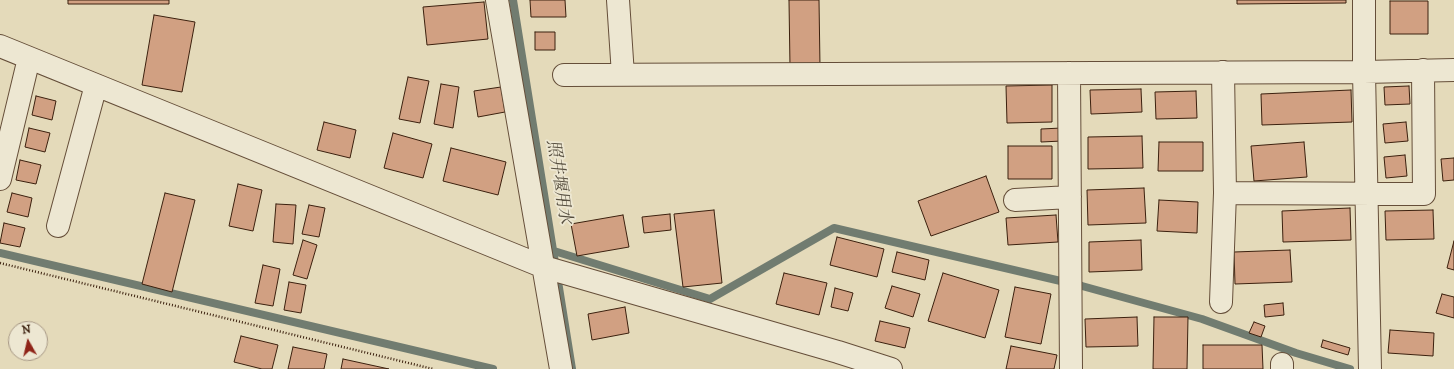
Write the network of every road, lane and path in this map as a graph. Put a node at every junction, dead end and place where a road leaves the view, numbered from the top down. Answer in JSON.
{"nodes":[{"id":1,"x":497,"y":0,"type":"edge"},
{"id":2,"x":618,"y":0,"type":"edge"},
{"id":3,"x":1364,"y":0,"type":"edge"},
{"id":4,"x":0,"y":46,"type":"edge"},
{"id":5,"x":29,"y":58,"type":"junction"},
{"id":6,"x":1423,"y":70,"type":"junction"},
{"id":7,"x":1454,"y":70,"type":"edge"},
{"id":8,"x":1223,"y":72,"type":"junction"},
{"id":9,"x":1364,"y":72,"type":"junction"},
{"id":10,"x":1069,"y":73,"type":"junction"},
{"id":11,"x":564,"y":75,"type":"dead end"},
{"id":12,"x":623,"y":75,"type":"junction"},
{"id":13,"x":96,"y":85,"type":"junction"},
{"id":14,"x":0,"y":179,"type":"edge"},
{"id":15,"x":1225,"y":193,"type":"junction"},
{"id":16,"x":1366,"y":194,"type":"junction"},
{"id":17,"x":1070,"y":196,"type":"junction"},
{"id":18,"x":1015,"y":200,"type":"dead end"},
{"id":19,"x":58,"y":226,"type":"dead end"},
{"id":20,"x":0,"y":263,"type":"edge"},
{"id":21,"x":544,"y":267,"type":"junction"},
{"id":22,"x":1221,"y":302,"type":"dead end"},
{"id":23,"x":433,"y":369,"type":"edge"},
{"id":24,"x":562,"y":369,"type":"edge"},
{"id":25,"x":891,"y":369,"type":"edge"},
{"id":26,"x":1071,"y":369,"type":"edge"},
{"id":27,"x":1370,"y":369,"type":"edge"}],
"edges":[{"from":1,"to":21,"type":"street"},
{"from":2,"to":12,"type":"street"},
{"from":3,"to":9,"type":"street"},
{"from":4,"to":5,"type":"street"},
{"from":5,"to":13,"type":"street"},
{"from":5,"to":14,"type":"street"},
{"from":6,"to":7,"type":"street"},
{"from":6,"to":9,"type":"street"},
{"from":6,"to":16,"type":"street"},
{"from":8,"to":9,"type":"street"},
{"from":8,"to":10,"type":"street"},
{"from":8,"to":15,"type":"street"},
{"from":9,"to":16,"type":"street"},
{"from":10,"to":12,"type":"street"},
{"from":10,"to":17,"type":"street"},
{"from":11,"to":12,"type":"street"},
{"from":13,"to":19,"type":"street"},
{"from":13,"to":21,"type":"street"},
{"from":15,"to":16,"type":"street"},
{"from":15,"to":22,"type":"street"},
{"from":16,"to":27,"type":"street"},
{"from":17,"to":18,"type":"street"},
{"from":17,"to":26,"type":"street"},
{"from":20,"to":23,"type":"path"},
{"from":21,"to":24,"type":"street"},
{"from":21,"to":25,"type":"street"}]}
